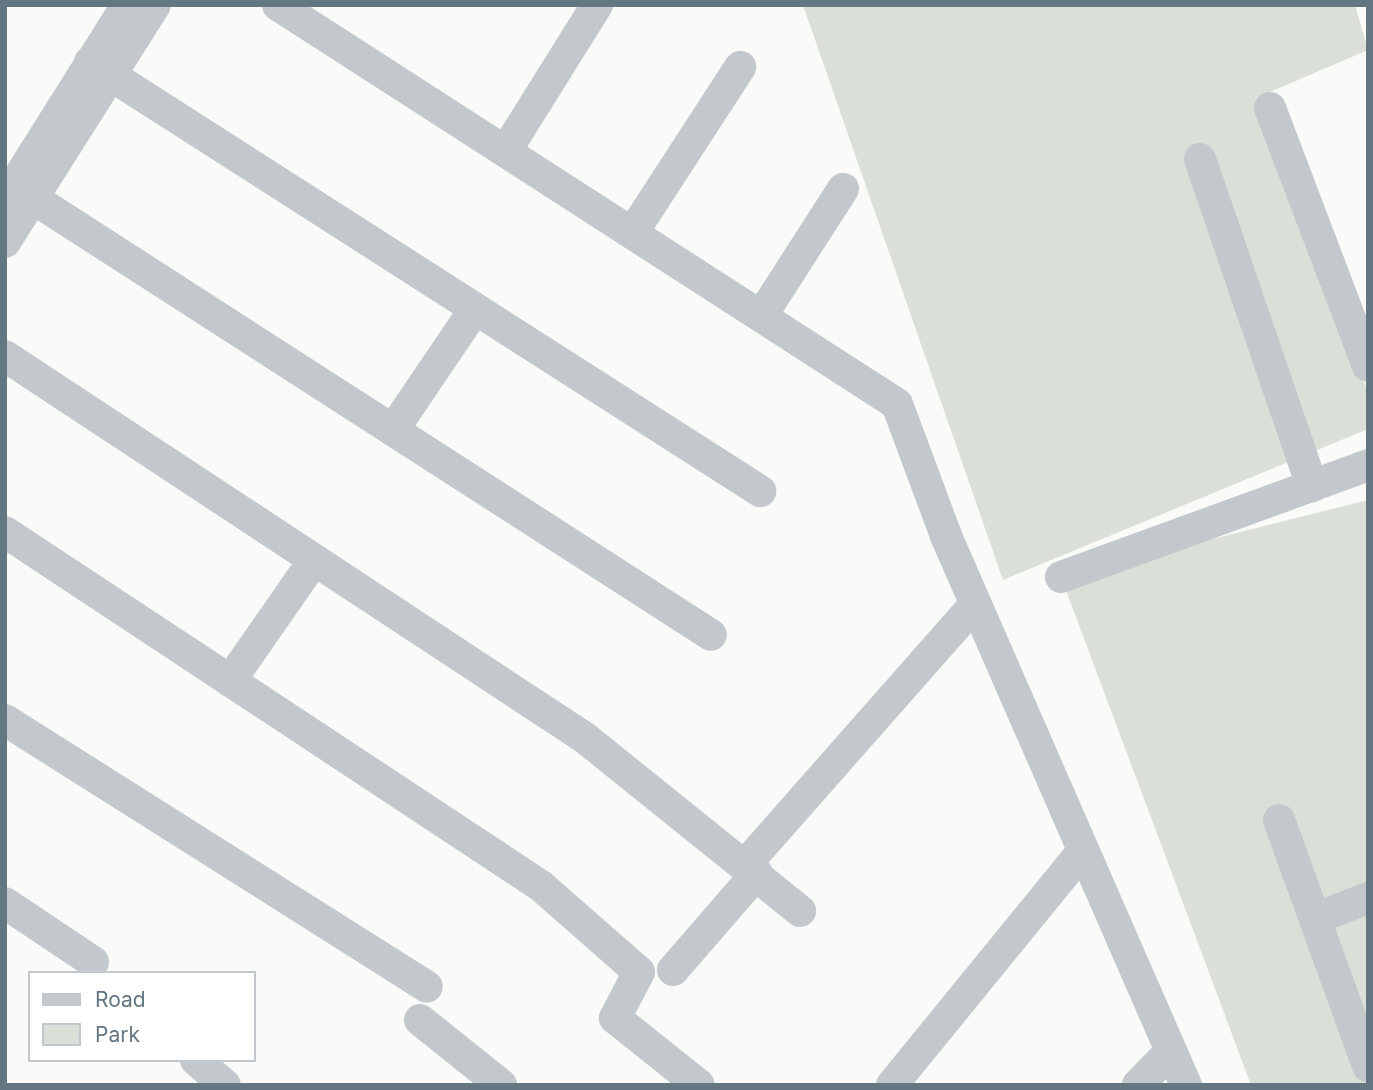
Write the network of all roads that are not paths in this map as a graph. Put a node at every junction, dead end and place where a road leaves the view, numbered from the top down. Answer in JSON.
{"nodes":[{"id":1,"x":127,"y":5,"type":"edge"},
{"id":2,"x":155,"y":5,"type":"edge"},
{"id":3,"x":278,"y":5,"type":"edge"},
{"id":4,"x":597,"y":5,"type":"edge"},
{"id":5,"x":101,"y":67,"type":"junction"},
{"id":6,"x":740,"y":67,"type":"dead end"},
{"id":7,"x":1270,"y":108,"type":"dead end"},
{"id":8,"x":507,"y":149,"type":"junction"},
{"id":9,"x":1200,"y":159,"type":"dead end"},
{"id":10,"x":843,"y":189,"type":"dead end"},
{"id":11,"x":20,"y":199,"type":"edge"},
{"id":12,"x":633,"y":232,"type":"junction"},
{"id":13,"x":5,"y":242,"type":"edge"},
{"id":14,"x":475,"y":309,"type":"junction"},
{"id":15,"x":762,"y":315,"type":"junction"},
{"id":16,"x":5,"y":356,"type":"edge"},
{"id":17,"x":1368,"y":366,"type":"edge"},
{"id":18,"x":393,"y":430,"type":"junction"},
{"id":19,"x":1368,"y":465,"type":"edge"},
{"id":20,"x":1312,"y":486,"type":"junction"},
{"id":21,"x":760,"y":491,"type":"dead end"},
{"id":22,"x":5,"y":532,"type":"edge"},
{"id":23,"x":314,"y":559,"type":"junction"},
{"id":24,"x":1061,"y":577,"type":"dead end"},
{"id":25,"x":975,"y":604,"type":"junction"},
{"id":26,"x":712,"y":635,"type":"dead end"},
{"id":27,"x":230,"y":681,"type":"junction"},
{"id":28,"x":5,"y":720,"type":"edge"},
{"id":29,"x":1279,"y":820,"type":"dead end"},
{"id":30,"x":1083,"y":851,"type":"junction"},
{"id":31,"x":752,"y":869,"type":"junction"},
{"id":32,"x":1368,"y":898,"type":"edge"},
{"id":33,"x":5,"y":903,"type":"edge"},
{"id":34,"x":800,"y":911,"type":"dead end"},
{"id":35,"x":1319,"y":917,"type":"junction"},
{"id":36,"x":93,"y":962,"type":"dead end"},
{"id":37,"x":673,"y":970,"type":"dead end"},
{"id":38,"x":427,"y":987,"type":"dead end"},
{"id":39,"x":420,"y":1020,"type":"dead end"},
{"id":40,"x":1171,"y":1051,"type":"junction"},
{"id":41,"x":198,"y":1062,"type":"edge"},
{"id":42,"x":1368,"y":1066,"type":"edge"},
{"id":43,"x":225,"y":1085,"type":"edge"},
{"id":44,"x":501,"y":1085,"type":"edge"},
{"id":45,"x":699,"y":1085,"type":"edge"},
{"id":46,"x":892,"y":1085,"type":"edge"},
{"id":47,"x":1138,"y":1085,"type":"edge"},
{"id":48,"x":1186,"y":1085,"type":"edge"}],
"edges":[{"from":1,"to":5,"type":"street"},
{"from":2,"to":5,"type":"street"},
{"from":3,"to":8,"type":"street"},
{"from":4,"to":8,"type":"street"},
{"from":5,"to":11,"type":"street"},
{"from":5,"to":14,"type":"street"},
{"from":6,"to":12,"type":"street"},
{"from":7,"to":17,"type":"street"},
{"from":8,"to":12,"type":"street"},
{"from":9,"to":20,"type":"street"},
{"from":10,"to":15,"type":"street"},
{"from":11,"to":13,"type":"street"},
{"from":11,"to":18,"type":"street"},
{"from":12,"to":15,"type":"street"},
{"from":14,"to":18,"type":"street"},
{"from":14,"to":21,"type":"street"},
{"from":15,"to":25,"type":"street"},
{"from":16,"to":23,"type":"street"},
{"from":18,"to":26,"type":"street"},
{"from":19,"to":20,"type":"street"},
{"from":20,"to":24,"type":"street"},
{"from":22,"to":27,"type":"street"},
{"from":23,"to":27,"type":"street"},
{"from":23,"to":31,"type":"street"},
{"from":25,"to":30,"type":"street"},
{"from":25,"to":31,"type":"street"},
{"from":27,"to":45,"type":"street"},
{"from":28,"to":38,"type":"street"},
{"from":29,"to":35,"type":"street"},
{"from":30,"to":40,"type":"street"},
{"from":30,"to":46,"type":"street"},
{"from":31,"to":34,"type":"street"},
{"from":31,"to":37,"type":"street"},
{"from":32,"to":35,"type":"street"},
{"from":33,"to":36,"type":"street"},
{"from":35,"to":42,"type":"street"},
{"from":39,"to":44,"type":"street"},
{"from":40,"to":47,"type":"street"},
{"from":40,"to":48,"type":"street"},
{"from":41,"to":43,"type":"street"}]}
